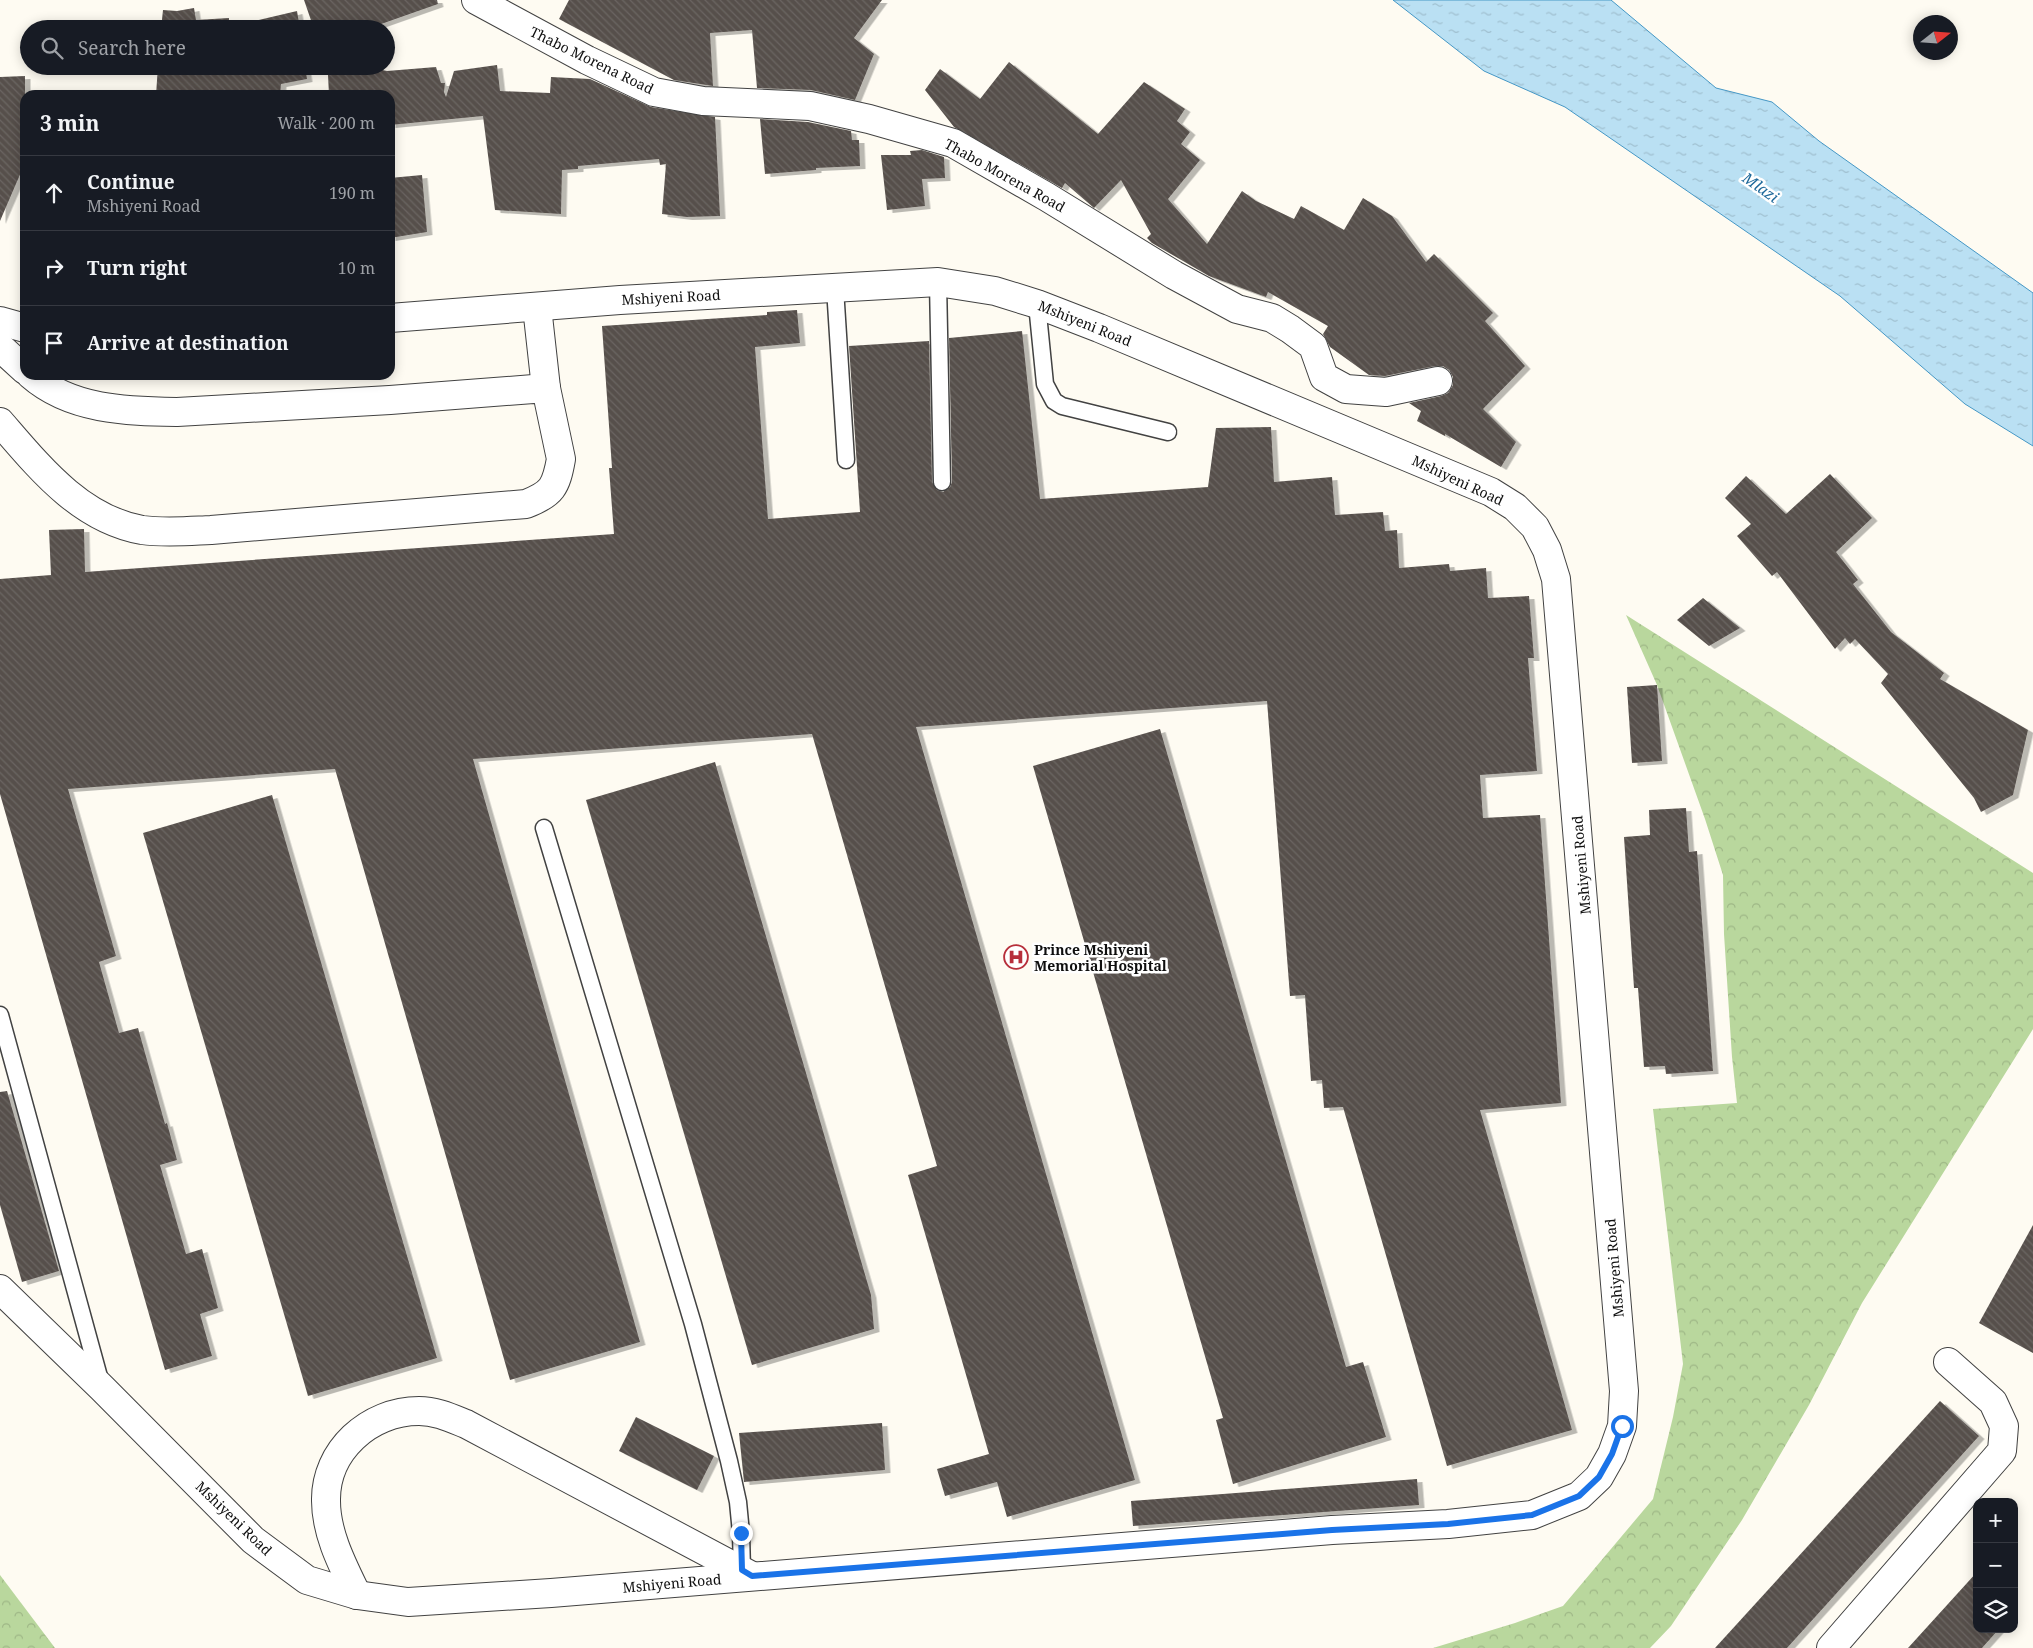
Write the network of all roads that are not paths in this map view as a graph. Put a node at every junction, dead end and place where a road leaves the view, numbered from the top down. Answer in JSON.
{"nodes":[{"id":1,"x":476,"y":0,"type":"edge"},
{"id":2,"x":938,"y":282,"type":"junction"},
{"id":3,"x":835,"y":288,"type":"junction"},
{"id":4,"x":1037,"y":304,"type":"junction"},
{"id":5,"x":537,"y":307,"type":"junction"},
{"id":6,"x":395,"y":318,"type":"edge"},
{"id":7,"x":0,"y":321,"type":"edge"},
{"id":8,"x":20,"y":327,"type":"edge"},
{"id":9,"x":0,"y":347,"type":"edge"},
{"id":10,"x":20,"y":365,"type":"edge"},
{"id":11,"x":38,"y":380,"type":"edge"},
{"id":12,"x":1438,"y":381,"type":"dead end"},
{"id":13,"x":546,"y":388,"type":"junction"},
{"id":14,"x":0,"y":422,"type":"edge"},
{"id":15,"x":1168,"y":432,"type":"dead end"},
{"id":16,"x":846,"y":460,"type":"dead end"},
{"id":17,"x":942,"y":482,"type":"dead end"},
{"id":18,"x":544,"y":828,"type":"dead end"},
{"id":19,"x":0,"y":1015,"type":"edge"},
{"id":20,"x":0,"y":1289,"type":"edge"},
{"id":21,"x":1948,"y":1362,"type":"dead end"},
{"id":22,"x":102,"y":1388,"type":"junction"},
{"id":23,"x":747,"y":1573,"type":"junction"},
{"id":24,"x":357,"y":1595,"type":"junction"},
{"id":25,"x":1831,"y":1648,"type":"edge"}],
"edges":[{"from":1,"to":12,"type":"street","name":"Thabo Morena Road"},
{"from":2,"to":3,"type":"street","name":"Mshiyeni Road"},
{"from":2,"to":4,"type":"street","name":"Mshiyeni Road"},
{"from":2,"to":17,"type":"lane"},
{"from":3,"to":5,"type":"street","name":"Mshiyeni Road"},
{"from":3,"to":16,"type":"lane"},
{"from":4,"to":15,"type":"lane"},
{"from":4,"to":23,"type":"street","name":"Mshiyeni Road"},
{"from":5,"to":6,"type":"street","name":"Mshiyeni Road"},
{"from":5,"to":13,"type":"street"},
{"from":7,"to":8,"type":"street"},
{"from":9,"to":10,"type":"street"},
{"from":11,"to":13,"type":"street"},
{"from":13,"to":14,"type":"street"},
{"from":18,"to":23,"type":"lane"},
{"from":19,"to":22,"type":"lane"},
{"from":20,"to":22,"type":"street","name":"Mshiyeni Road"},
{"from":21,"to":25,"type":"street"},
{"from":22,"to":24,"type":"street","name":"Mshiyeni Road"},
{"from":23,"to":24,"type":"street","name":"Mshiyeni Road"},
{"from":23,"to":24,"type":"street"}]}
